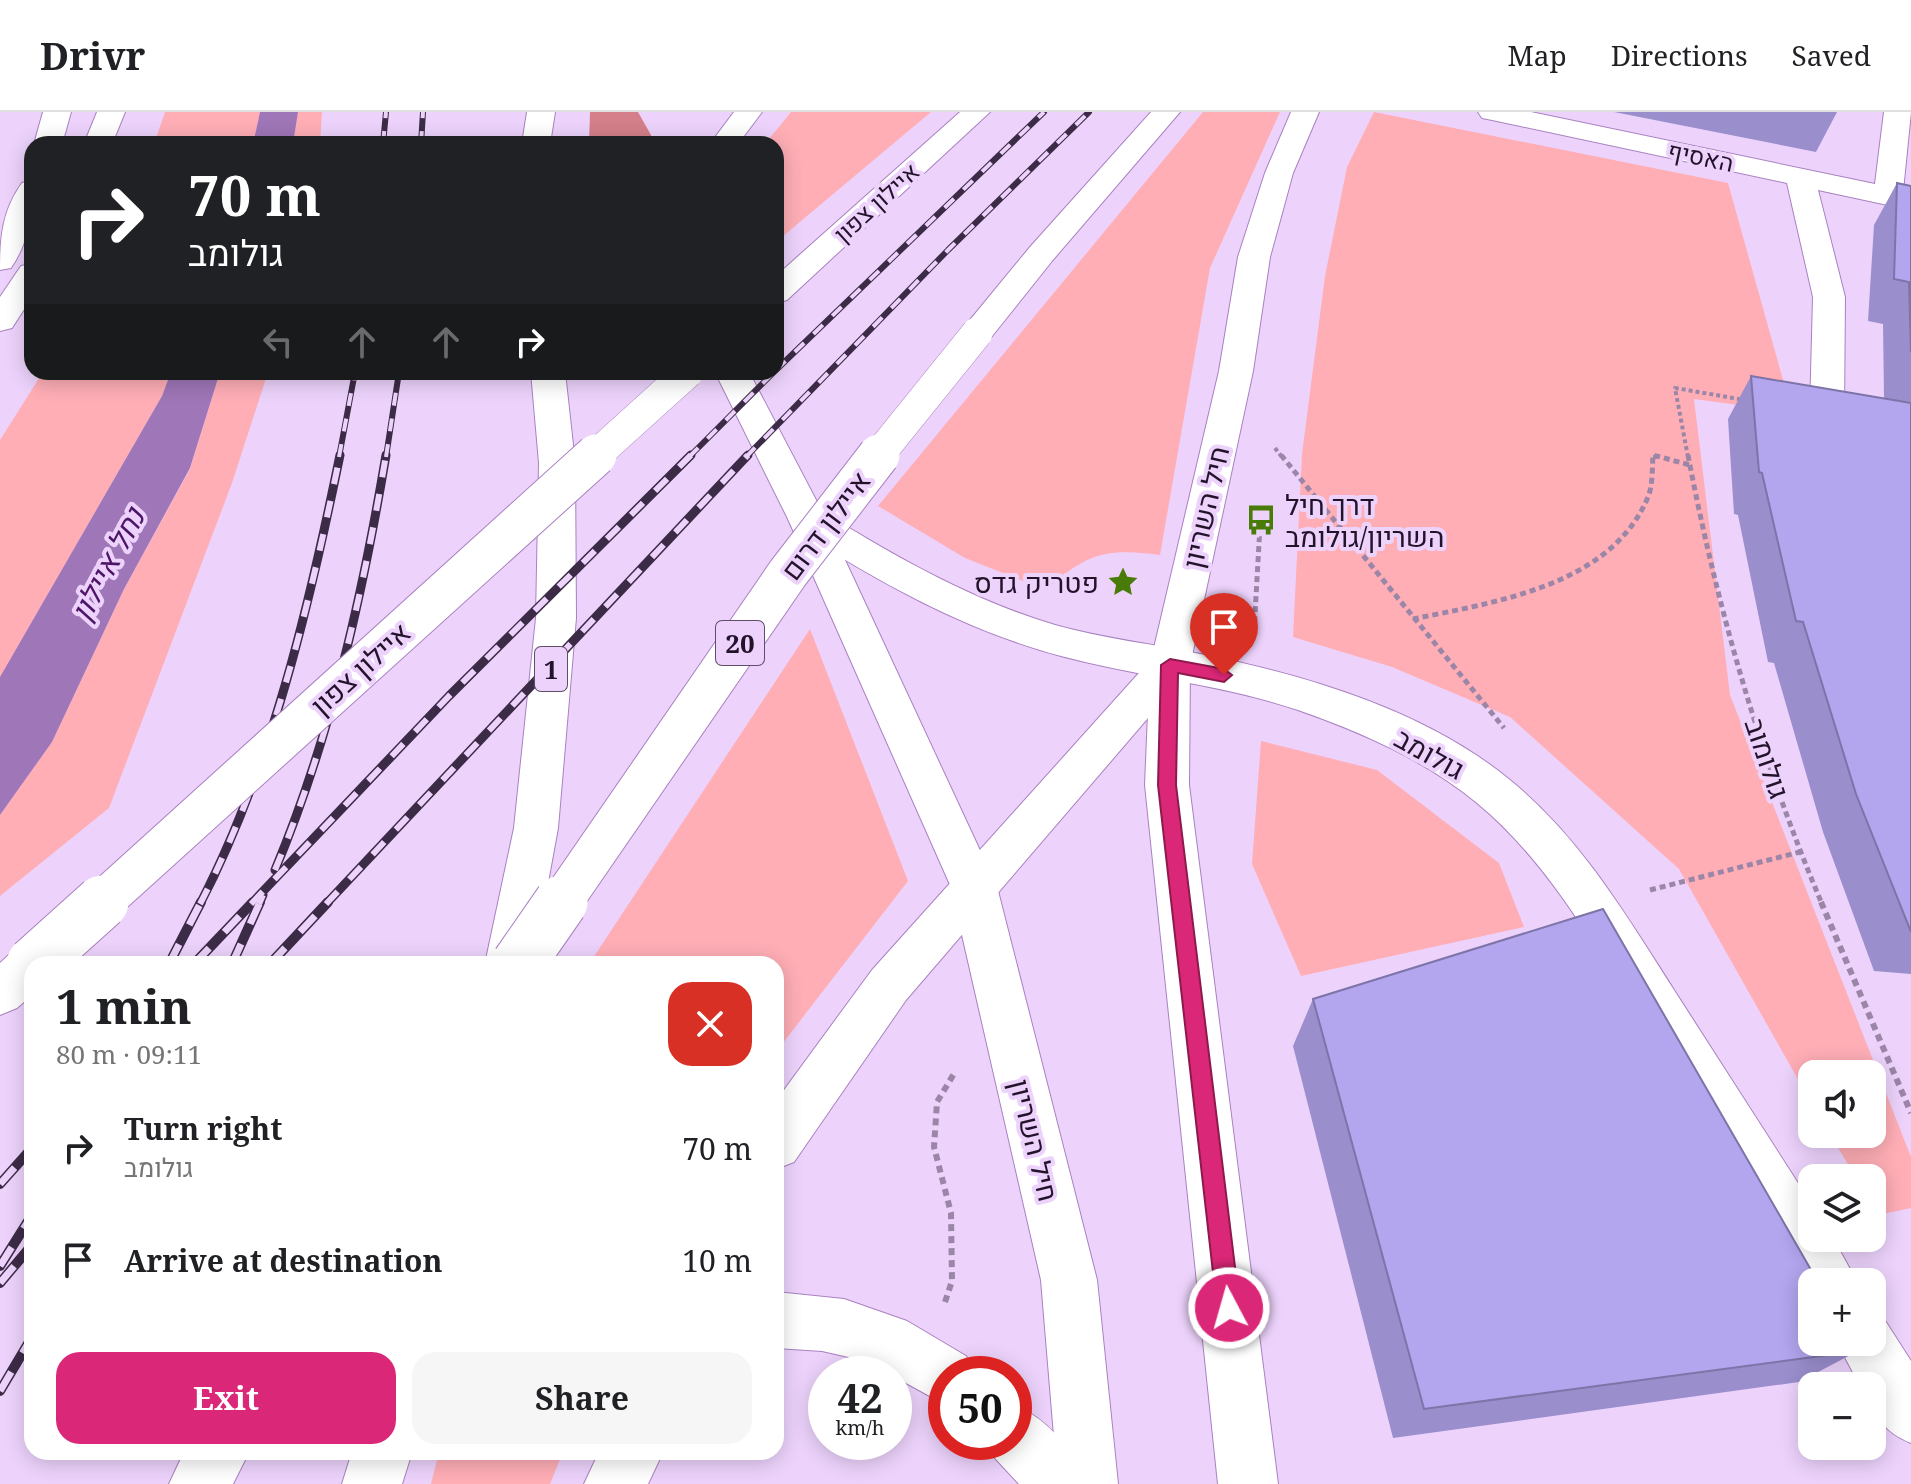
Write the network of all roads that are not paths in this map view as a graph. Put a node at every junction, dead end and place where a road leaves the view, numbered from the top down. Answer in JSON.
{"nodes":[{"id":1,"x":57,"y":112,"type":"edge"},
{"id":2,"x":111,"y":112,"type":"edge"},
{"id":3,"x":519,"y":112,"type":"edge"},
{"id":4,"x":541,"y":112,"type":"edge"},
{"id":5,"x":748,"y":112,"type":"edge"},
{"id":6,"x":976,"y":112,"type":"edge"},
{"id":7,"x":1166,"y":112,"type":"edge"},
{"id":8,"x":1305,"y":112,"type":"edge"},
{"id":9,"x":1492,"y":112,"type":"edge"},
{"id":10,"x":1898,"y":112,"type":"edge"},
{"id":11,"x":50,"y":136,"type":"edge"},
{"id":12,"x":101,"y":136,"type":"edge"},
{"id":13,"x":522,"y":136,"type":"edge"},
{"id":14,"x":537,"y":136,"type":"edge"},
{"id":15,"x":730,"y":136,"type":"edge"},
{"id":16,"x":1800,"y":177,"type":"junction"},
{"id":17,"x":1900,"y":199,"type":"edge"},
{"id":18,"x":24,"y":207,"type":"edge"},
{"id":19,"x":0,"y":261,"type":"edge"},
{"id":20,"x":24,"y":285,"type":"edge"},
{"id":21,"x":784,"y":285,"type":"edge"},
{"id":22,"x":0,"y":321,"type":"edge"},
{"id":23,"x":549,"y":380,"type":"edge"},
{"id":24,"x":679,"y":380,"type":"edge"},
{"id":25,"x":736,"y":380,"type":"edge"},
{"id":26,"x":1827,"y":412,"type":"edge"},
{"id":27,"x":807,"y":519,"type":"junction"},
{"id":28,"x":1170,"y":665,"type":"junction"},
{"id":29,"x":974,"y":887,"type":"junction"},
{"id":30,"x":41,"y":956,"type":"edge"},
{"id":31,"x":511,"y":956,"type":"edge"},
{"id":32,"x":524,"y":956,"type":"edge"},
{"id":33,"x":24,"y":971,"type":"edge"},
{"id":34,"x":0,"y":993,"type":"edge"},
{"id":35,"x":784,"y":1133,"type":"edge"},
{"id":36,"x":1820,"y":1268,"type":"edge"},
{"id":37,"x":784,"y":1320,"type":"edge"},
{"id":38,"x":1875,"y":1356,"type":"edge"},
{"id":39,"x":928,"y":1364,"type":"edge"},
{"id":40,"x":1911,"y":1414,"type":"edge"},
{"id":41,"x":1032,"y":1452,"type":"edge"},
{"id":42,"x":214,"y":1460,"type":"edge"},
{"id":43,"x":380,"y":1460,"type":"edge"},
{"id":44,"x":621,"y":1460,"type":"edge"},
{"id":45,"x":628,"y":1460,"type":"edge"},
{"id":46,"x":199,"y":1484,"type":"edge"},
{"id":47,"x":372,"y":1484,"type":"edge"},
{"id":48,"x":613,"y":1484,"type":"edge"},
{"id":49,"x":1055,"y":1484,"type":"edge"},
{"id":50,"x":1088,"y":1484,"type":"edge"},
{"id":51,"x":1248,"y":1484,"type":"edge"}],
"edges":[{"from":1,"to":11,"type":"main road"},
{"from":2,"to":12,"type":"main road"},
{"from":3,"to":13,"type":"main road"},
{"from":4,"to":14,"type":"main road"},
{"from":5,"to":15,"type":"main road"},
{"from":6,"to":21,"type":"main road","name":"איילון צפון"},
{"from":7,"to":32,"type":"main road","name":"איילון דרום","number":"20","bridge":true},
{"from":8,"to":28,"type":"main road","name":"חיל השריון"},
{"from":9,"to":16,"type":"main road","name":"האסיף"},
{"from":10,"to":17,"type":"main road"},
{"from":16,"to":17,"type":"main road","name":"האסיף"},
{"from":16,"to":26,"type":"main road"},
{"from":18,"to":19,"type":"main road"},
{"from":20,"to":22,"type":"main road"},
{"from":23,"to":31,"type":"main road","number":"1"},
{"from":24,"to":30,"type":"main road","name":"איילון צפון","bridge":true},
{"from":25,"to":27,"type":"main road","name":"חיל השריון"},
{"from":27,"to":28,"type":"main road","name":"גולומב"},
{"from":27,"to":29,"type":"main road","name":"חיל השריון"},
{"from":28,"to":29,"type":"main road"},
{"from":28,"to":36,"type":"main road","name":"גולומב"},
{"from":28,"to":51,"type":"main road","name":"חיל השריון"},
{"from":29,"to":35,"type":"main road"},
{"from":29,"to":50,"type":"main road","name":"חיל השריון"},
{"from":33,"to":34,"type":"main road","name":"איילון צפון"},
{"from":37,"to":39,"type":"main road"},
{"from":38,"to":40,"type":"main road"},
{"from":41,"to":49,"type":"main road"},
{"from":42,"to":46,"type":"main road"},
{"from":43,"to":47,"type":"main road"},
{"from":44,"to":48,"type":"main road"},
{"from":45,"to":48,"type":"main road"}]}
